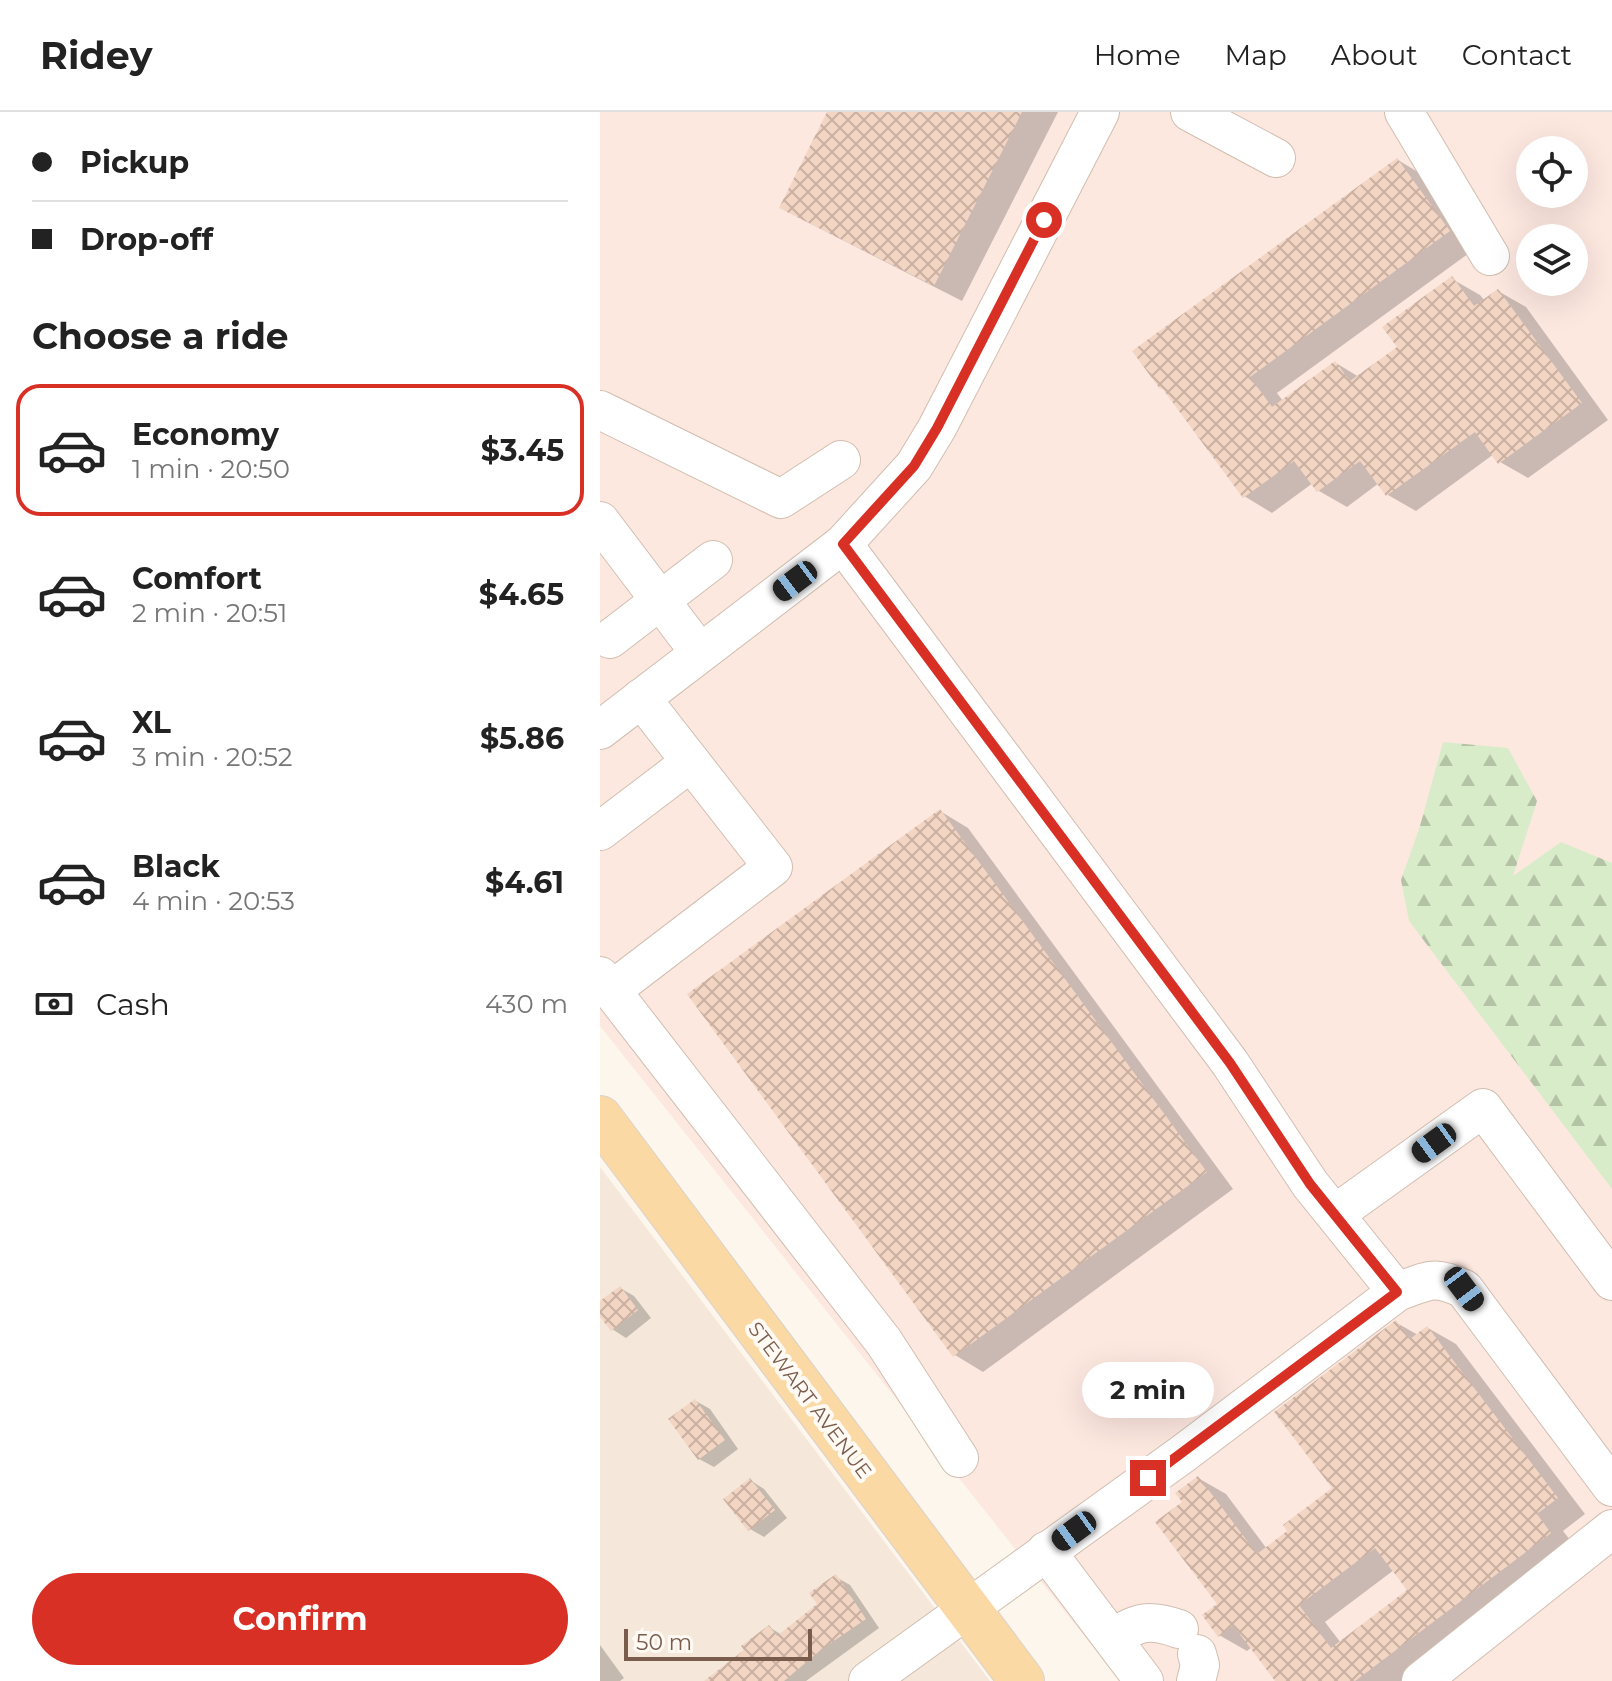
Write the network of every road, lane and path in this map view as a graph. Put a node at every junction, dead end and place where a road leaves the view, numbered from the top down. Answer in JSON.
{"nodes":[{"id":1,"x":1100,"y":112,"type":"edge"},
{"id":2,"x":1190,"y":112,"type":"edge"},
{"id":3,"x":1404,"y":112,"type":"edge"},
{"id":4,"x":1276,"y":158,"type":"dead end"},
{"id":5,"x":1490,"y":256,"type":"dead end"},
{"id":6,"x":600,"y":410,"type":"edge"},
{"id":7,"x":841,"y":460,"type":"dead end"},
{"id":8,"x":600,"y":521,"type":"edge"},
{"id":9,"x":843,"y":544,"type":"junction"},
{"id":10,"x":713,"y":560,"type":"dead end"},
{"id":11,"x":660,"y":601,"type":"junction"},
{"id":12,"x":610,"y":639,"type":"dead end"},
{"id":13,"x":700,"y":653,"type":"junction"},
{"id":14,"x":641,"y":698,"type":"junction"},
{"id":15,"x":602,"y":724,"type":"edge"},
{"id":16,"x":691,"y":762,"type":"junction"},
{"id":17,"x":600,"y":831,"type":"edge"},
{"id":18,"x":606,"y":983,"type":"edge"},
{"id":19,"x":600,"y":1118,"type":"edge"},
{"id":20,"x":1335,"y":1214,"type":"junction"},
{"id":21,"x":1612,"y":1281,"type":"edge"},
{"id":22,"x":1397,"y":1292,"type":"junction"},
{"id":23,"x":959,"y":1458,"type":"dead end"},
{"id":24,"x":1612,"y":1487,"type":"edge"},
{"id":25,"x":1606,"y":1548,"type":"edge"},
{"id":26,"x":1046,"y":1551,"type":"junction"},
{"id":27,"x":966,"y":1608,"type":"junction"},
{"id":28,"x":1112,"y":1638,"type":"junction"},
{"id":29,"x":1191,"y":1655,"type":"edge"},
{"id":30,"x":868,"y":1681,"type":"edge"},
{"id":31,"x":1022,"y":1681,"type":"edge"},
{"id":32,"x":1144,"y":1681,"type":"edge"},
{"id":33,"x":1421,"y":1681,"type":"edge"}],
"edges":[{"from":1,"to":9,"type":"street"},
{"from":2,"to":4,"type":"street"},
{"from":3,"to":5,"type":"street"},
{"from":6,"to":7,"type":"street"},
{"from":8,"to":11,"type":"street"},
{"from":9,"to":13,"type":"street"},
{"from":9,"to":20,"type":"street"},
{"from":10,"to":11,"type":"street"},
{"from":11,"to":12,"type":"street"},
{"from":11,"to":13,"type":"street"},
{"from":13,"to":14,"type":"street"},
{"from":14,"to":15,"type":"street"},
{"from":14,"to":16,"type":"street"},
{"from":16,"to":17,"type":"street"},
{"from":16,"to":18,"type":"street"},
{"from":18,"to":23,"type":"street"},
{"from":19,"to":27,"type":"main road","name":"STEWART AVENUE"},
{"from":20,"to":21,"type":"street"},
{"from":20,"to":22,"type":"street"},
{"from":22,"to":24,"type":"street"},
{"from":22,"to":26,"type":"street"},
{"from":25,"to":33,"type":"street"},
{"from":26,"to":27,"type":"street"},
{"from":26,"to":28,"type":"street"},
{"from":27,"to":30,"type":"street"},
{"from":27,"to":31,"type":"main road","name":"STEWART AVENUE"},
{"from":28,"to":29,"type":"street"},
{"from":28,"to":32,"type":"street"}]}
